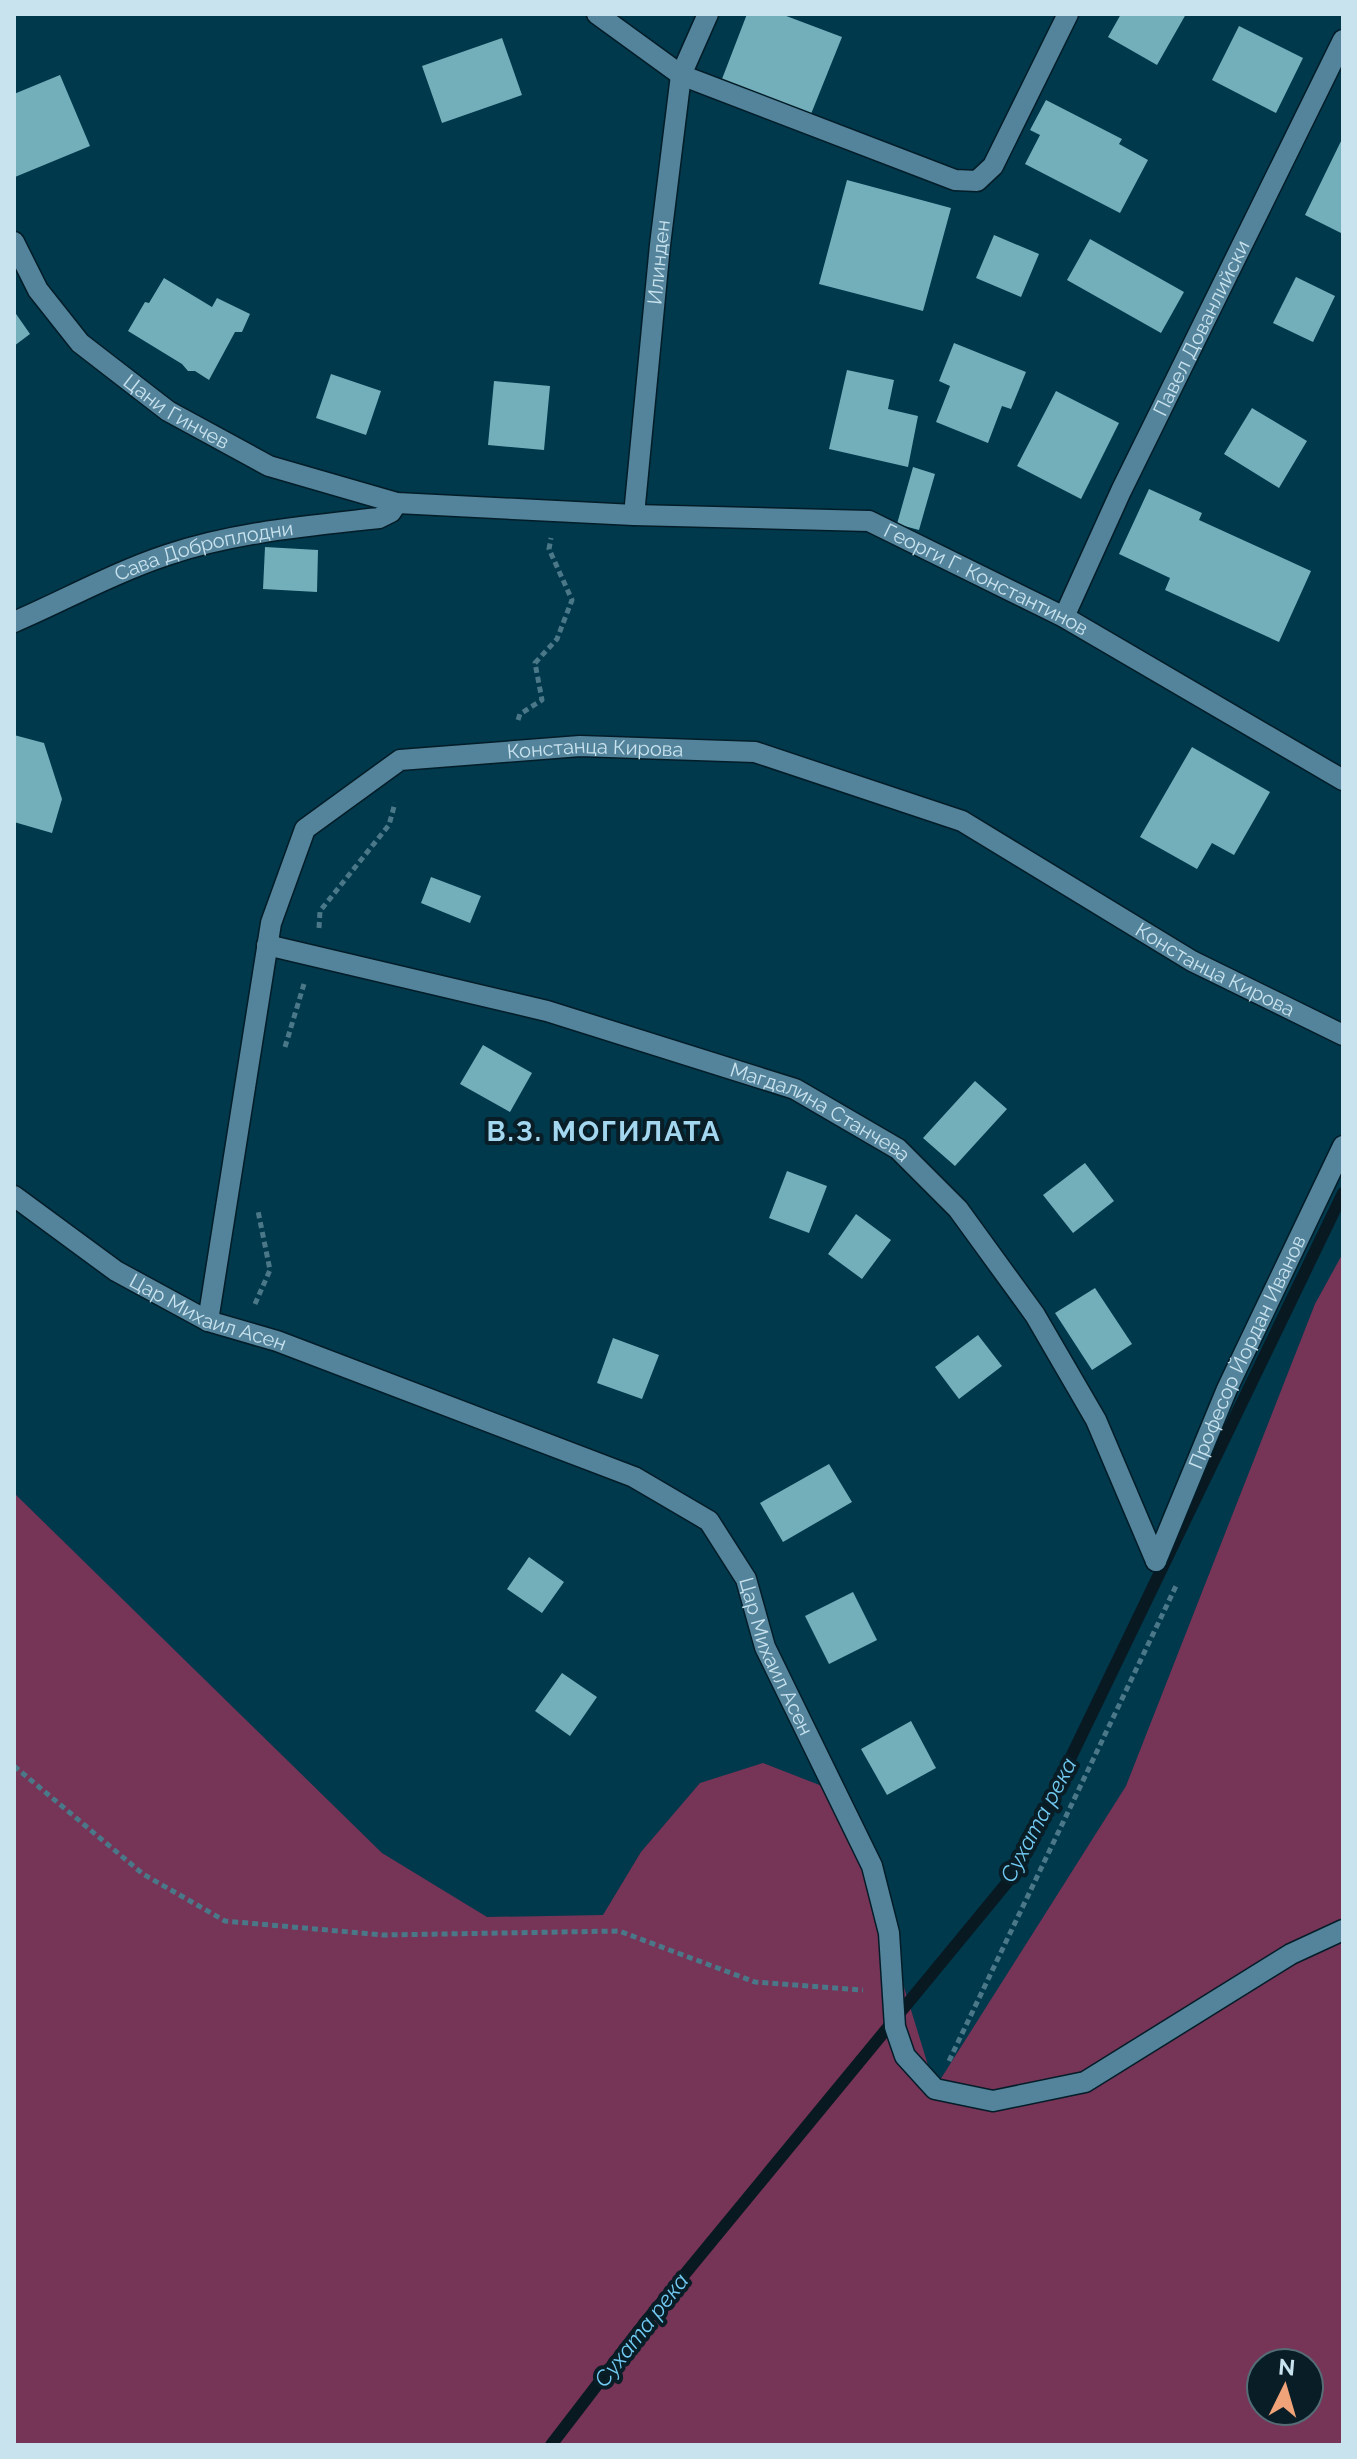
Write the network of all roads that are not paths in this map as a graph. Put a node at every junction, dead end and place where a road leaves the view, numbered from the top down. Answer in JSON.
{"nodes":[{"id":1,"x":597,"y":14,"type":"edge"},
{"id":2,"x":708,"y":14,"type":"edge"},
{"id":3,"x":1068,"y":14,"type":"edge"},
{"id":4,"x":1343,"y":40,"type":"edge"},
{"id":5,"x":681,"y":75,"type":"junction"},
{"id":6,"x":14,"y":242,"type":"edge"},
{"id":7,"x":397,"y":503,"type":"junction"},
{"id":8,"x":634,"y":515,"type":"junction"},
{"id":9,"x":1064,"y":617,"type":"junction"},
{"id":10,"x":14,"y":622,"type":"edge"},
{"id":11,"x":1343,"y":780,"type":"edge"},
{"id":12,"x":267,"y":945,"type":"junction"},
{"id":13,"x":1343,"y":1035,"type":"edge"},
{"id":14,"x":1343,"y":1146,"type":"edge"},
{"id":15,"x":14,"y":1196,"type":"edge"},
{"id":16,"x":208,"y":1321,"type":"junction"},
{"id":17,"x":1156,"y":1561,"type":"joint"},
{"id":18,"x":1343,"y":1930,"type":"edge"}],
"edges":[{"from":1,"to":5,"type":"street"},
{"from":2,"to":5,"type":"street","name":"Илинден"},
{"from":3,"to":5,"type":"street"},
{"from":4,"to":9,"type":"street","name":"Павел Дованлийски"},
{"from":5,"to":8,"type":"street","name":"Илинден"},
{"from":6,"to":7,"type":"street","name":"Цани Гинчев"},
{"from":7,"to":8,"type":"street","name":"Георги Г. Константинов"},
{"from":7,"to":10,"type":"street","name":"Сава Доброплодни"},
{"from":8,"to":9,"type":"street","name":"Георги Г. Константинов"},
{"from":9,"to":11,"type":"street","name":"Георги Г. Константинов"},
{"from":12,"to":13,"type":"street","name":"Констанца Кирова"},
{"from":12,"to":16,"type":"street","name":"Констанца Кирова"},
{"from":12,"to":17,"type":"street","name":"Магдалина Станчева"},
{"from":14,"to":17,"type":"street","name":"Професор Йордан Иванов"},
{"from":15,"to":16,"type":"street","name":"Цар Михаил Асен"},
{"from":16,"to":18,"type":"street","name":"Цар Михаил Асен"}]}
